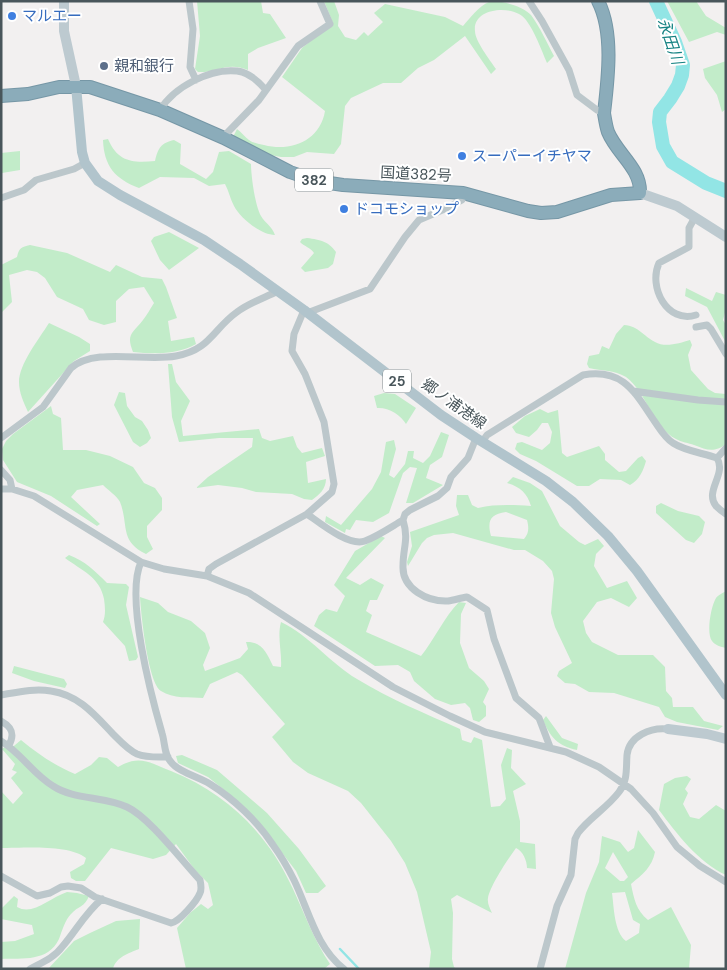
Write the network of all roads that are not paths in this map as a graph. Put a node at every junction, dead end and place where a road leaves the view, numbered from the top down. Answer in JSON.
{"nodes":[{"id":1,"x":64,"y":1,"type":"edge"},
{"id":2,"x":189,"y":1,"type":"edge"},
{"id":3,"x":320,"y":1,"type":"edge"},
{"id":4,"x":529,"y":1,"type":"edge"},
{"id":5,"x":598,"y":1,"type":"edge"},
{"id":6,"x":196,"y":80,"type":"junction"},
{"id":7,"x":76,"y":86,"type":"junction"},
{"id":8,"x":265,"y":89,"type":"junction"},
{"id":9,"x":1,"y":96,"type":"edge"},
{"id":10,"x":160,"y":110,"type":"junction"},
{"id":11,"x":604,"y":113,"type":"junction"},
{"id":12,"x":224,"y":138,"type":"junction"},
{"id":13,"x":85,"y":163,"type":"junction"},
{"id":14,"x":463,"y":193,"type":"junction"},
{"id":15,"x":640,"y":193,"type":"junction"},
{"id":16,"x":1,"y":198,"type":"edge"},
{"id":17,"x":695,"y":217,"type":"junction"},
{"id":18,"x":726,"y":237,"type":"edge"},
{"id":19,"x":278,"y":291,"type":"junction"},
{"id":20,"x":306,"y":312,"type":"junction"},
{"id":21,"x":696,"y":315,"type":"dead end"},
{"id":22,"x":696,"y":327,"type":"dead end"},
{"id":23,"x":726,"y":354,"type":"edge"},
{"id":24,"x":633,"y":390,"type":"junction"},
{"id":25,"x":726,"y":402,"type":"edge"},
{"id":26,"x":1,"y":438,"type":"edge"},
{"id":27,"x":479,"y":440,"type":"junction"},
{"id":28,"x":726,"y":448,"type":"edge"},
{"id":29,"x":717,"y":458,"type":"junction"},
{"id":30,"x":1,"y":470,"type":"edge"},
{"id":31,"x":1,"y":489,"type":"edge"},
{"id":32,"x":12,"y":489,"type":"junction"},
{"id":33,"x":307,"y":514,"type":"junction"},
{"id":34,"x":726,"y":514,"type":"edge"},
{"id":35,"x":403,"y":520,"type":"junction"},
{"id":36,"x":141,"y":562,"type":"junction"},
{"id":37,"x":207,"y":576,"type":"junction"},
{"id":38,"x":1,"y":695,"type":"edge"},
{"id":39,"x":726,"y":695,"type":"edge"},
{"id":40,"x":1,"y":721,"type":"edge"},
{"id":41,"x":668,"y":729,"type":"joint"},
{"id":42,"x":726,"y":739,"type":"edge"},
{"id":43,"x":1,"y":741,"type":"edge"},
{"id":44,"x":9,"y":745,"type":"junction"},
{"id":45,"x":550,"y":747,"type":"junction"},
{"id":46,"x":168,"y":757,"type":"junction"},
{"id":47,"x":624,"y":785,"type":"junction"},
{"id":48,"x":1,"y":876,"type":"edge"},
{"id":49,"x":726,"y":882,"type":"edge"},
{"id":50,"x":102,"y":899,"type":"junction"},
{"id":51,"x":30,"y":969,"type":"edge"},
{"id":52,"x":344,"y":969,"type":"edge"},
{"id":53,"x":540,"y":969,"type":"edge"}],
"edges":[{"from":1,"to":7,"type":"street"},
{"from":2,"to":6,"type":"street"},
{"from":3,"to":8,"type":"street"},
{"from":4,"to":11,"type":"street"},
{"from":5,"to":11,"type":"highway"},
{"from":6,"to":8,"type":"street"},
{"from":6,"to":10,"type":"street"},
{"from":7,"to":9,"type":"highway","name":"国道382号","number":"382"},
{"from":7,"to":10,"type":"highway","name":"国道382号","number":"382"},
{"from":7,"to":13,"type":"main road","name":"郷ノ浦港線","number":"25"},
{"from":8,"to":12,"type":"street"},
{"from":10,"to":12,"type":"highway","name":"国道382号","number":"382"},
{"from":11,"to":15,"type":"highway"},
{"from":12,"to":14,"type":"highway","name":"国道382号","number":"382"},
{"from":13,"to":16,"type":"street"},
{"from":13,"to":19,"type":"main road","name":"郷ノ浦港線","number":"25"},
{"from":14,"to":15,"type":"highway","name":"国道382号","number":"382"},
{"from":14,"to":20,"type":"street"},
{"from":15,"to":17,"type":"street"},
{"from":17,"to":18,"type":"street"},
{"from":17,"to":21,"type":"street"},
{"from":19,"to":20,"type":"main road","name":"郷ノ浦港線","number":"25"},
{"from":19,"to":26,"type":"street"},
{"from":20,"to":27,"type":"main road","name":"郷ノ浦港線","number":"25"},
{"from":20,"to":33,"type":"street"},
{"from":22,"to":23,"type":"street"},
{"from":24,"to":25,"type":"street"},
{"from":24,"to":27,"type":"street"},
{"from":24,"to":29,"type":"street"},
{"from":27,"to":35,"type":"street"},
{"from":27,"to":39,"type":"main road","name":"郷ノ浦港線","number":"25"},
{"from":28,"to":29,"type":"street"},
{"from":29,"to":34,"type":"street"},
{"from":30,"to":32,"type":"street"},
{"from":31,"to":32,"type":"street"},
{"from":32,"to":36,"type":"street"},
{"from":33,"to":35,"type":"street"},
{"from":33,"to":37,"type":"street"},
{"from":35,"to":45,"type":"street"},
{"from":36,"to":37,"type":"street"},
{"from":36,"to":46,"type":"street"},
{"from":37,"to":45,"type":"street"},
{"from":38,"to":46,"type":"street"},
{"from":40,"to":44,"type":"street"},
{"from":41,"to":42,"type":"street"},
{"from":41,"to":47,"type":"street"},
{"from":43,"to":44,"type":"street"},
{"from":44,"to":50,"type":"street"},
{"from":45,"to":47,"type":"street"},
{"from":46,"to":52,"type":"street"},
{"from":47,"to":49,"type":"street"},
{"from":47,"to":53,"type":"street"},
{"from":48,"to":50,"type":"street"},
{"from":50,"to":51,"type":"street"}]}
